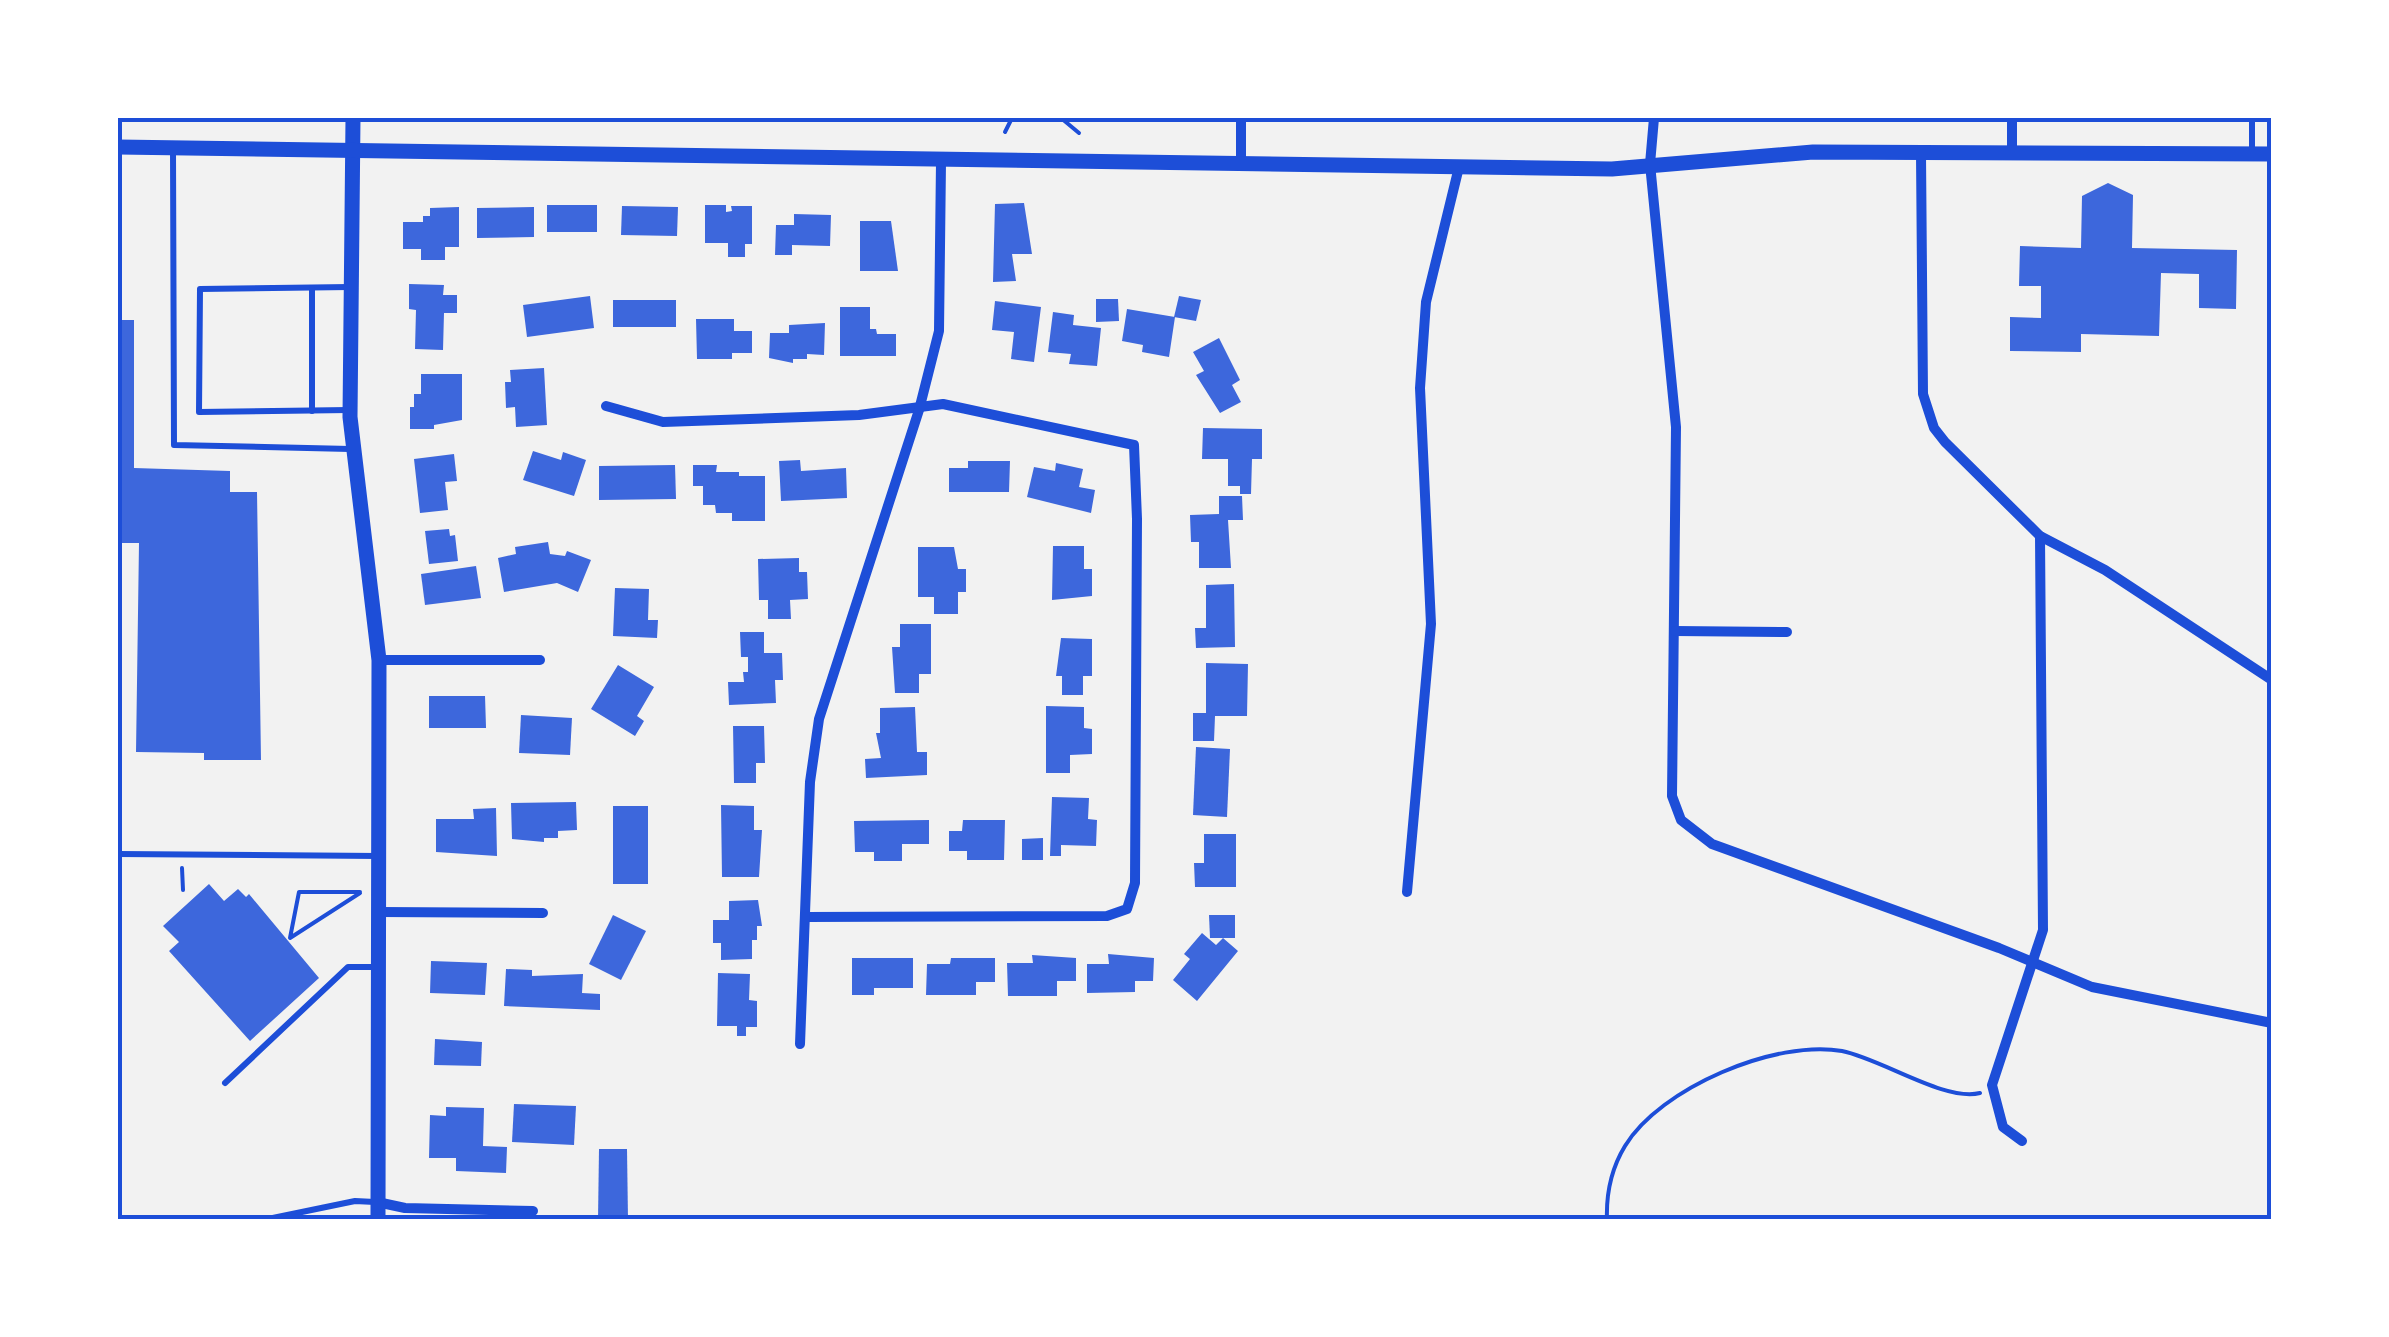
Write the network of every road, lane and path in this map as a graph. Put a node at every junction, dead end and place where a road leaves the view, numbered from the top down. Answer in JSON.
{"nodes":[{"id":1,"x":353,"y":118,"type":"edge"},
{"id":2,"x":1012,"y":118,"type":"edge"},
{"id":3,"x":1061,"y":118,"type":"edge"},
{"id":4,"x":1241,"y":118,"type":"edge"},
{"id":5,"x":1654,"y":118,"type":"edge"},
{"id":6,"x":2012,"y":118,"type":"edge"},
{"id":7,"x":2252,"y":118,"type":"edge"},
{"id":8,"x":1004,"y":132,"type":"dead end"},
{"id":9,"x":1078,"y":133,"type":"dead end"},
{"id":10,"x":118,"y":147,"type":"edge"},
{"id":11,"x":174,"y":148,"type":"junction"},
{"id":12,"x":354,"y":149,"type":"junction"},
{"id":13,"x":1921,"y":154,"type":"junction"},
{"id":14,"x":2012,"y":154,"type":"junction"},
{"id":15,"x":2252,"y":154,"type":"junction"},
{"id":16,"x":2272,"y":154,"type":"edge"},
{"id":17,"x":941,"y":162,"type":"junction"},
{"id":18,"x":1650,"y":164,"type":"junction"},
{"id":19,"x":1241,"y":165,"type":"junction"},
{"id":20,"x":1459,"y":166,"type":"junction"},
{"id":21,"x":352,"y":287,"type":"junction"},
{"id":22,"x":312,"y":288,"type":"junction"},
{"id":23,"x":606,"y":406,"type":"dead end"},
{"id":24,"x":350,"y":410,"type":"junction"},
{"id":25,"x":919,"y":410,"type":"junction"},
{"id":26,"x":312,"y":412,"type":"junction"},
{"id":27,"x":354,"y":449,"type":"junction"},
{"id":28,"x":2040,"y":536,"type":"junction"},
{"id":29,"x":118,"y":567,"type":"edge"},
{"id":30,"x":118,"y":624,"type":"edge"},
{"id":31,"x":1675,"y":630,"type":"junction"},
{"id":32,"x":1787,"y":632,"type":"dead end"},
{"id":33,"x":379,"y":660,"type":"junction"},
{"id":34,"x":540,"y":660,"type":"dead end"},
{"id":35,"x":2272,"y":680,"type":"edge"},
{"id":36,"x":118,"y":854,"type":"edge"},
{"id":37,"x":380,"y":856,"type":"junction"},
{"id":38,"x":182,"y":868,"type":"dead end"},
{"id":39,"x":183,"y":890,"type":"dead end"},
{"id":40,"x":362,"y":892,"type":"joint"},
{"id":41,"x":1407,"y":892,"type":"dead end"},
{"id":42,"x":380,"y":912,"type":"junction"},
{"id":43,"x":543,"y":913,"type":"dead end"},
{"id":44,"x":807,"y":917,"type":"junction"},
{"id":45,"x":2034,"y":964,"type":"junction"},
{"id":46,"x":380,"y":967,"type":"junction"},
{"id":47,"x":2272,"y":1023,"type":"edge"},
{"id":48,"x":800,"y":1044,"type":"dead end"},
{"id":49,"x":225,"y":1083,"type":"dead end"},
{"id":50,"x":1992,"y":1085,"type":"junction"},
{"id":51,"x":2022,"y":1141,"type":"dead end"},
{"id":52,"x":376,"y":1202,"type":"junction"},
{"id":53,"x":533,"y":1211,"type":"dead end"},
{"id":54,"x":263,"y":1220,"type":"edge"},
{"id":55,"x":378,"y":1220,"type":"edge"},
{"id":56,"x":1606,"y":1220,"type":"edge"}],
"edges":[{"from":1,"to":12,"type":"street"},
{"from":2,"to":8,"type":"path"},
{"from":3,"to":9,"type":"path"},
{"from":4,"to":19,"type":"street"},
{"from":5,"to":18,"type":"street"},
{"from":6,"to":14,"type":"street"},
{"from":7,"to":15,"type":"lane"},
{"from":10,"to":11,"type":"street"},
{"from":11,"to":12,"type":"street"},
{"from":11,"to":27,"type":"lane"},
{"from":12,"to":17,"type":"street"},
{"from":12,"to":21,"type":"street"},
{"from":13,"to":14,"type":"street"},
{"from":13,"to":18,"type":"street"},
{"from":13,"to":28,"type":"street"},
{"from":14,"to":15,"type":"street"},
{"from":15,"to":16,"type":"street"},
{"from":17,"to":19,"type":"street"},
{"from":17,"to":25,"type":"street"},
{"from":18,"to":20,"type":"street"},
{"from":18,"to":31,"type":"street"},
{"from":19,"to":20,"type":"street"},
{"from":20,"to":41,"type":"street"},
{"from":21,"to":22,"type":"lane"},
{"from":21,"to":24,"type":"street"},
{"from":22,"to":26,"type":"lane"},
{"from":22,"to":26,"type":"lane"},
{"from":23,"to":25,"type":"street"},
{"from":24,"to":26,"type":"lane"},
{"from":24,"to":27,"type":"street"},
{"from":25,"to":44,"type":"street"},
{"from":25,"to":44,"type":"street"},
{"from":27,"to":33,"type":"street"},
{"from":28,"to":35,"type":"street"},
{"from":28,"to":45,"type":"street"},
{"from":29,"to":30,"type":"lane"},
{"from":31,"to":32,"type":"street"},
{"from":31,"to":45,"type":"street"},
{"from":33,"to":34,"type":"street"},
{"from":33,"to":37,"type":"street"},
{"from":36,"to":37,"type":"lane"},
{"from":37,"to":42,"type":"street"},
{"from":38,"to":39,"type":"path"},
{"from":40,"to":40,"type":"path"},
{"from":42,"to":43,"type":"street"},
{"from":42,"to":46,"type":"street"},
{"from":44,"to":48,"type":"street"},
{"from":45,"to":47,"type":"street"},
{"from":45,"to":50,"type":"street"},
{"from":46,"to":49,"type":"lane"},
{"from":46,"to":52,"type":"street"},
{"from":50,"to":51,"type":"street"},
{"from":50,"to":56,"type":"path"},
{"from":52,"to":53,"type":"street"},
{"from":52,"to":54,"type":"lane"},
{"from":52,"to":55,"type":"street"}]}
